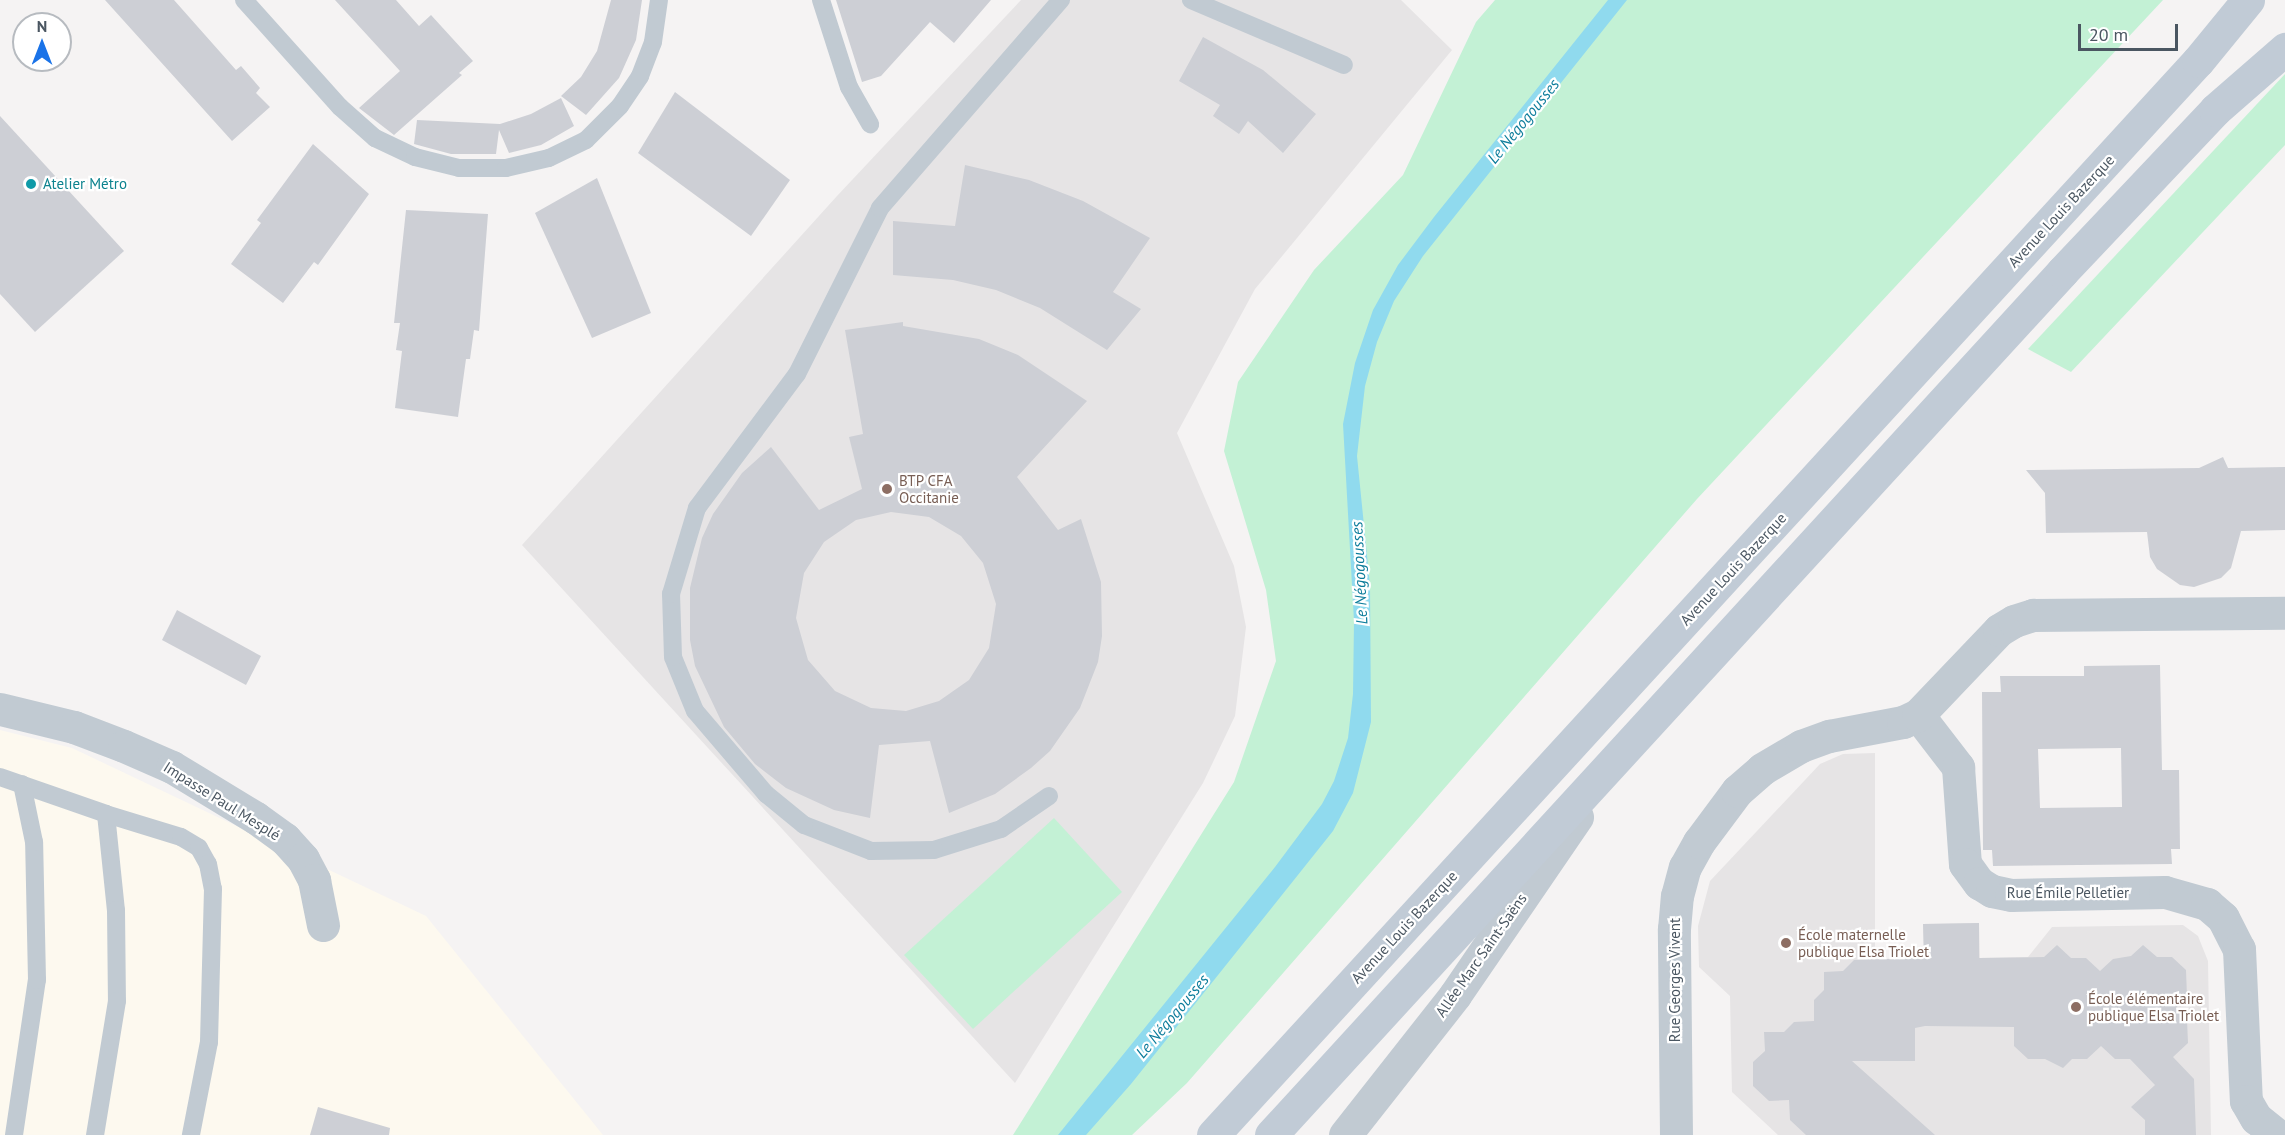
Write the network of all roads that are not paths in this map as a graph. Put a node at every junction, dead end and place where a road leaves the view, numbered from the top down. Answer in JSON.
{"nodes":[{"id":1,"x":244,"y":0,"type":"edge"},
{"id":2,"x":659,"y":0,"type":"edge"},
{"id":3,"x":821,"y":0,"type":"edge"},
{"id":4,"x":1061,"y":0,"type":"edge"},
{"id":5,"x":1191,"y":0,"type":"edge"},
{"id":6,"x":2248,"y":0,"type":"edge"},
{"id":7,"x":2285,"y":49,"type":"edge"},
{"id":8,"x":1344,"y":65,"type":"dead end"},
{"id":9,"x":870,"y":124,"type":"dead end"},
{"id":10,"x":2285,"y":613,"type":"edge"},
{"id":11,"x":0,"y":709,"type":"edge"},
{"id":12,"x":1918,"y":715,"type":"junction"},
{"id":13,"x":1610,"y":769,"type":"junction"},
{"id":14,"x":0,"y":777,"type":"edge"},
{"id":15,"x":22,"y":784,"type":"junction"},
{"id":16,"x":1049,"y":796,"type":"dead end"},
{"id":17,"x":106,"y":814,"type":"junction"},
{"id":18,"x":323,"y":925,"type":"dead end"},
{"id":19,"x":2257,"y":1129,"type":"edge"},
{"id":20,"x":14,"y":1135,"type":"edge"},
{"id":21,"x":95,"y":1135,"type":"edge"},
{"id":22,"x":191,"y":1135,"type":"edge"},
{"id":23,"x":1213,"y":1135,"type":"edge"},
{"id":24,"x":1271,"y":1135,"type":"edge"},
{"id":25,"x":1345,"y":1135,"type":"edge"},
{"id":26,"x":1676,"y":1135,"type":"edge"}],
"edges":[{"from":1,"to":2,"type":"lane"},
{"from":3,"to":9,"type":"lane"},
{"from":4,"to":16,"type":"lane"},
{"from":5,"to":8,"type":"lane"},
{"from":6,"to":23,"type":"main road","name":"Avenue Louis Bazerque"},
{"from":7,"to":13,"type":"main road"},
{"from":10,"to":12,"type":"street"},
{"from":11,"to":18,"type":"street","name":"Impasse Paul Mesplé"},
{"from":12,"to":19,"type":"street","name":"Rue Émile Pelletier"},
{"from":12,"to":26,"type":"street","name":"Rue Georges Vivent"},
{"from":13,"to":24,"type":"main road"},
{"from":13,"to":25,"type":"street","name":"Allée Marc Saint-Saëns"},
{"from":14,"to":15,"type":"lane"},
{"from":15,"to":17,"type":"lane"},
{"from":15,"to":20,"type":"lane"},
{"from":17,"to":21,"type":"lane"},
{"from":17,"to":22,"type":"lane"}]}
